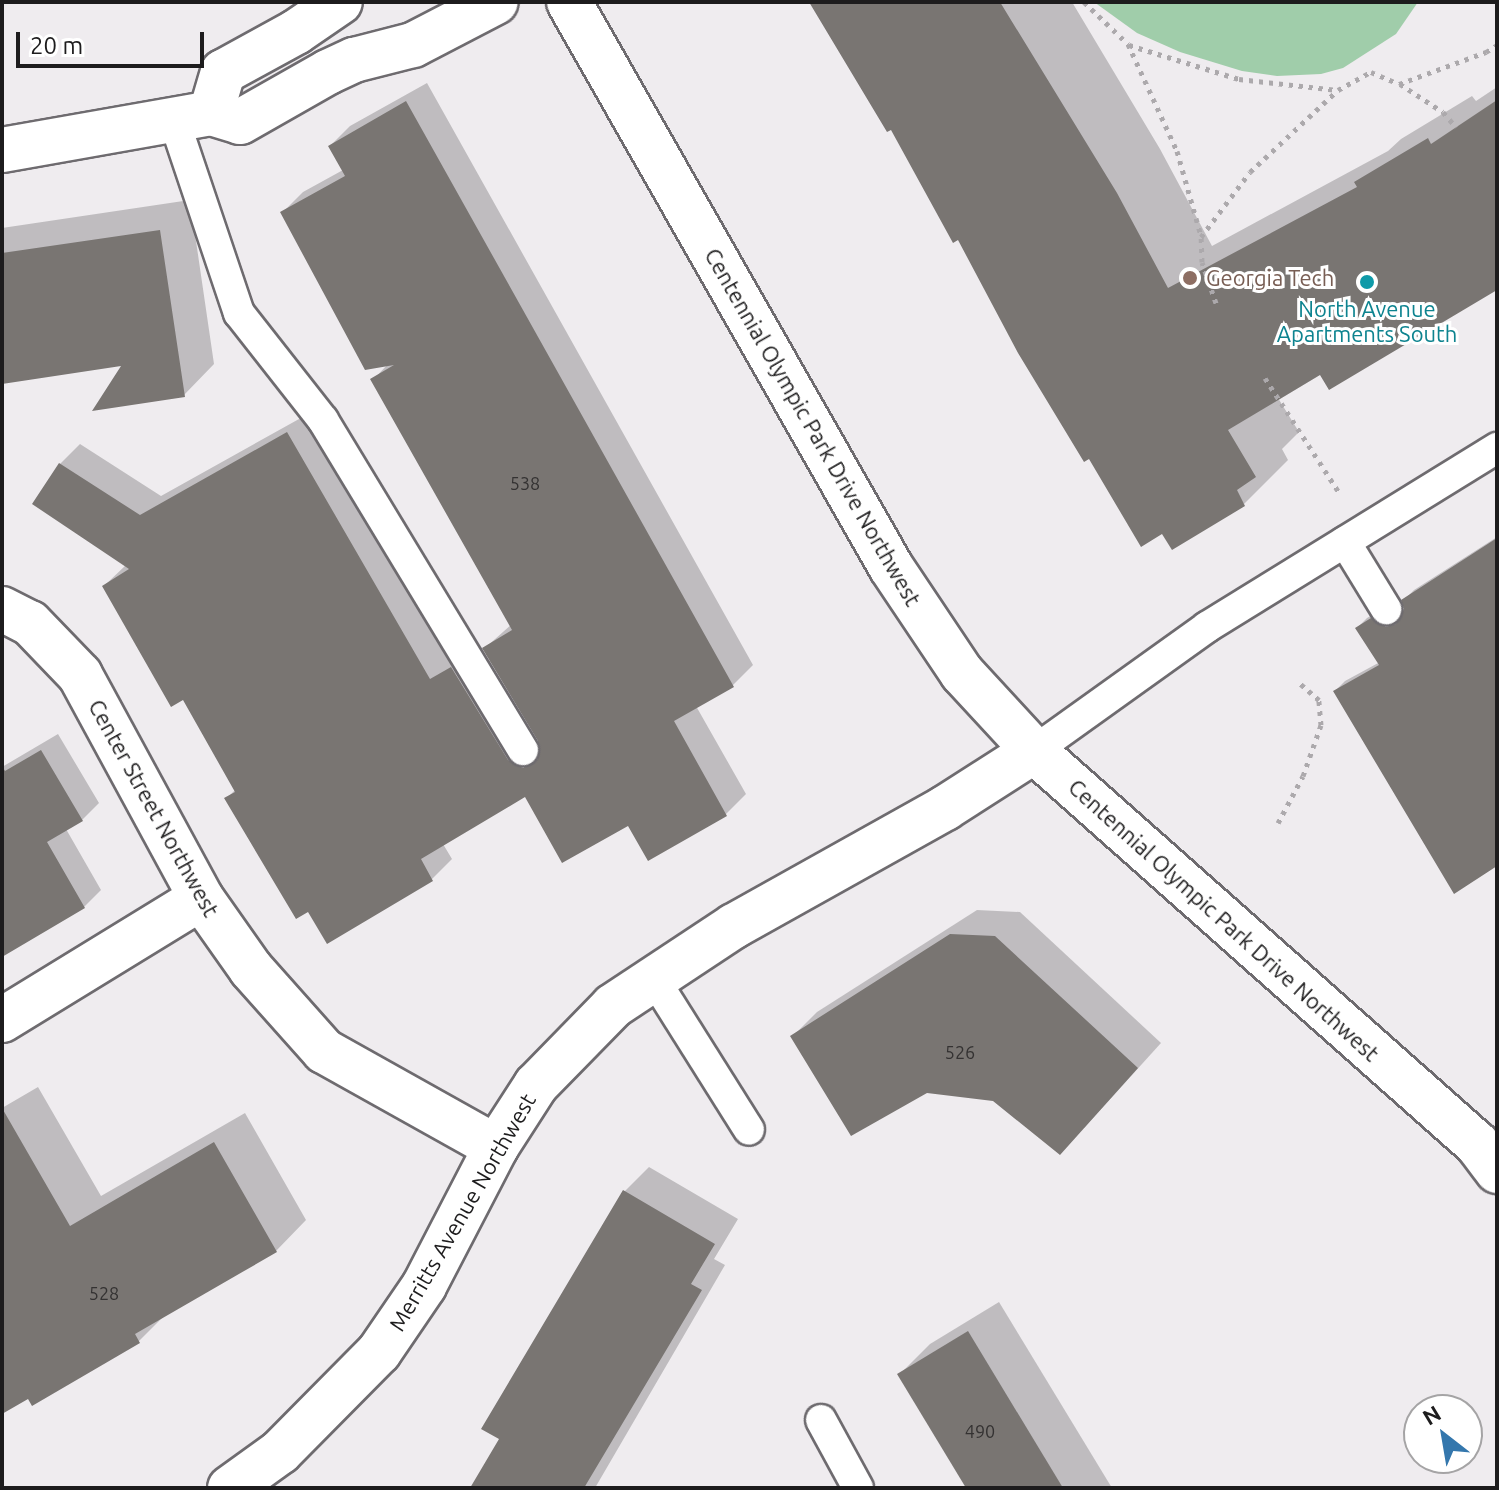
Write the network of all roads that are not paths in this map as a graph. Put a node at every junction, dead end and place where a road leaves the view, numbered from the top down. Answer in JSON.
{"nodes":[{"id":1,"x":496,"y":2,"type":"edge"},
{"id":2,"x":569,"y":2,"type":"edge"},
{"id":3,"x":336,"y":6,"type":"edge"},
{"id":4,"x":354,"y":60,"type":"junction"},
{"id":5,"x":192,"y":116,"type":"junction"},
{"id":6,"x":2,"y":150,"type":"edge"},
{"id":7,"x":1497,"y":448,"type":"edge"},
{"id":8,"x":1345,"y":542,"type":"junction"},
{"id":9,"x":2,"y":609,"type":"edge"},
{"id":10,"x":1386,"y":609,"type":"dead end"},
{"id":11,"x":523,"y":750,"type":"dead end"},
{"id":12,"x":1034,"y":751,"type":"junction"},
{"id":13,"x":201,"y":898,"type":"junction"},
{"id":14,"x":654,"y":979,"type":"junction"},
{"id":15,"x":2,"y":1020,"type":"edge"},
{"id":16,"x":749,"y":1130,"type":"dead end"},
{"id":17,"x":496,"y":1147,"type":"junction"},
{"id":18,"x":1497,"y":1171,"type":"edge"},
{"id":19,"x":821,"y":1420,"type":"dead end"},
{"id":20,"x":230,"y":1488,"type":"edge"},
{"id":21,"x":858,"y":1488,"type":"edge"}],
"edges":[{"from":1,"to":4,"type":"street"},
{"from":2,"to":12,"type":"street","name":"Centennial Olympic Park Drive Northwest"},
{"from":3,"to":4,"type":"street"},
{"from":3,"to":5,"type":"street"},
{"from":4,"to":5,"type":"street"},
{"from":5,"to":6,"type":"street"},
{"from":5,"to":11,"type":"lane"},
{"from":7,"to":8,"type":"lane"},
{"from":8,"to":10,"type":"lane"},
{"from":8,"to":12,"type":"lane"},
{"from":9,"to":13,"type":"street","name":"Center Street Northwest"},
{"from":12,"to":14,"type":"street","name":"Merritts Avenue Northwest"},
{"from":12,"to":18,"type":"street","name":"Centennial Olympic Park Drive Northwest"},
{"from":13,"to":15,"type":"street"},
{"from":13,"to":17,"type":"street","name":"Center Street Northwest"},
{"from":14,"to":16,"type":"lane"},
{"from":14,"to":17,"type":"street","name":"Merritts Avenue Northwest"},
{"from":17,"to":20,"type":"street","name":"Merritts Avenue Northwest"},
{"from":19,"to":21,"type":"lane"}]}
